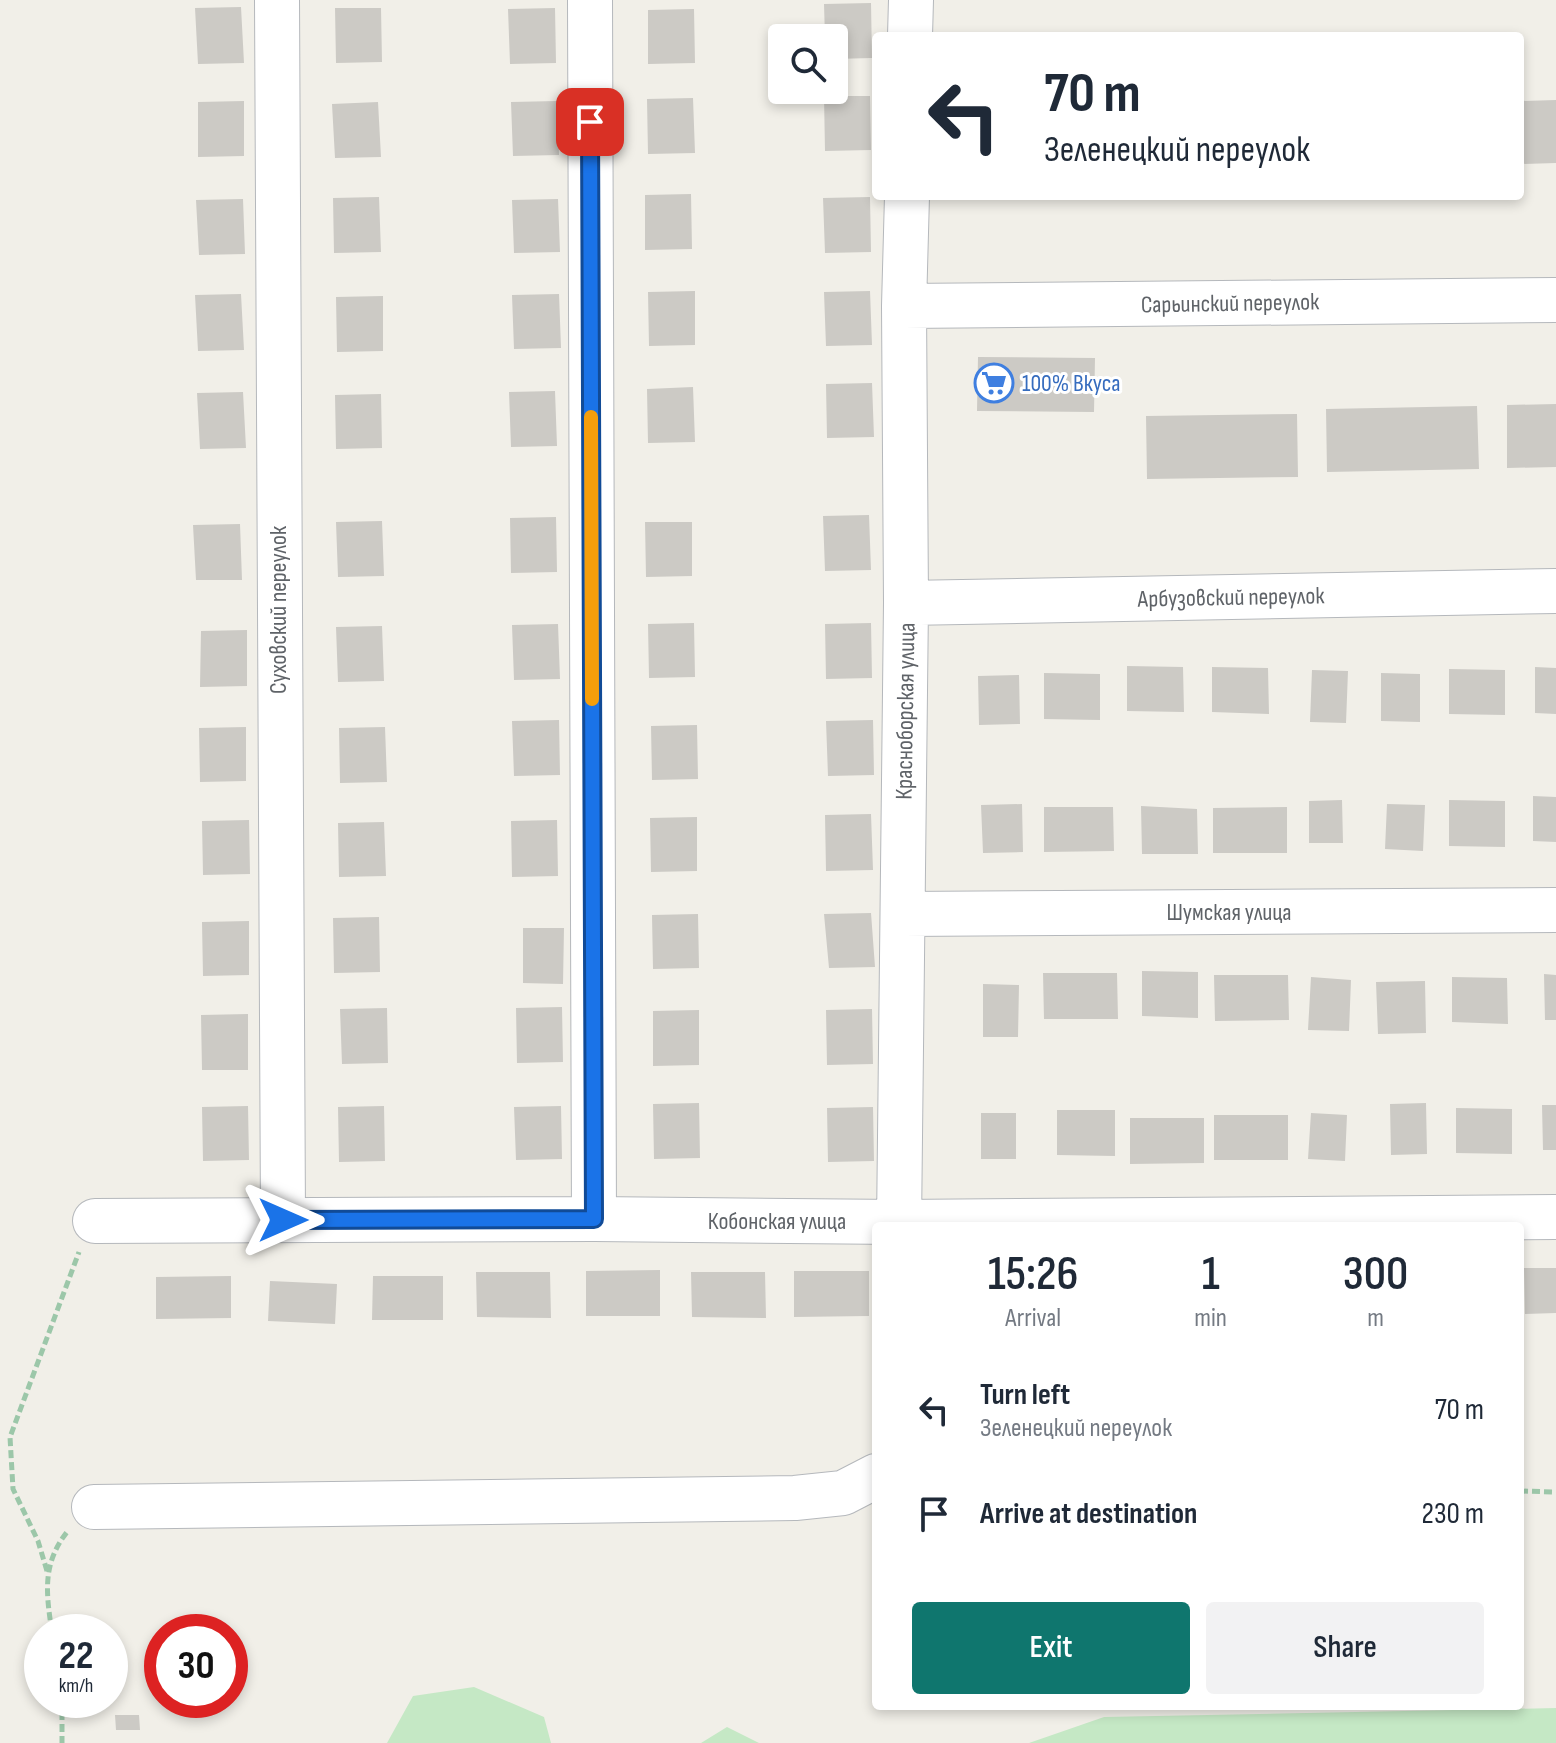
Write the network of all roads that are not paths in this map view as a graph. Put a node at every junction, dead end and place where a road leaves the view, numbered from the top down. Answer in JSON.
{"nodes":[{"id":1,"x":277,"y":0,"type":"edge"},
{"id":2,"x":590,"y":0,"type":"edge"},
{"id":3,"x":911,"y":0,"type":"edge"},
{"id":4,"x":910,"y":32,"type":"edge"},
{"id":5,"x":907,"y":200,"type":"edge"},
{"id":6,"x":1556,"y":300,"type":"edge"},
{"id":7,"x":904,"y":306,"type":"junction"},
{"id":8,"x":1556,"y":591,"type":"edge"},
{"id":9,"x":906,"y":603,"type":"junction"},
{"id":10,"x":1556,"y":910,"type":"edge"},
{"id":11,"x":903,"y":914,"type":"junction"},
{"id":12,"x":1556,"y":1217,"type":"edge"},
{"id":13,"x":594,"y":1219,"type":"junction"},
{"id":14,"x":283,"y":1220,"type":"junction"},
{"id":15,"x":95,"y":1221,"type":"road end"},
{"id":16,"x":899,"y":1222,"type":"edge"},
{"id":17,"x":1087,"y":1222,"type":"edge"},
{"id":18,"x":872,"y":1224,"type":"edge"},
{"id":19,"x":872,"y":1478,"type":"edge"},
{"id":20,"x":94,"y":1507,"type":"road end"}],
"edges":[{"from":1,"to":14,"type":"street","name":"Суховский переулок"},
{"from":2,"to":13,"type":"street"},
{"from":3,"to":4,"type":"street"},
{"from":5,"to":7,"type":"street","name":"Красноборская улица"},
{"from":6,"to":7,"type":"street","name":"Сарьинский переулок"},
{"from":7,"to":9,"type":"street","name":"Красноборская улица"},
{"from":8,"to":9,"type":"street","name":"Арбузовский переулок"},
{"from":9,"to":11,"type":"street","name":"Красноборская улица"},
{"from":10,"to":11,"type":"street","name":"Шумская улица"},
{"from":11,"to":16,"type":"street","name":"Красноборская улица"},
{"from":12,"to":17,"type":"street","name":"Кобонская улица"},
{"from":13,"to":14,"type":"street","name":"Кобонская улица"},
{"from":13,"to":18,"type":"street","name":"Кобонская улица"},
{"from":14,"to":15,"type":"street","name":"Кобонская улица"},
{"from":19,"to":20,"type":"street"}]}
